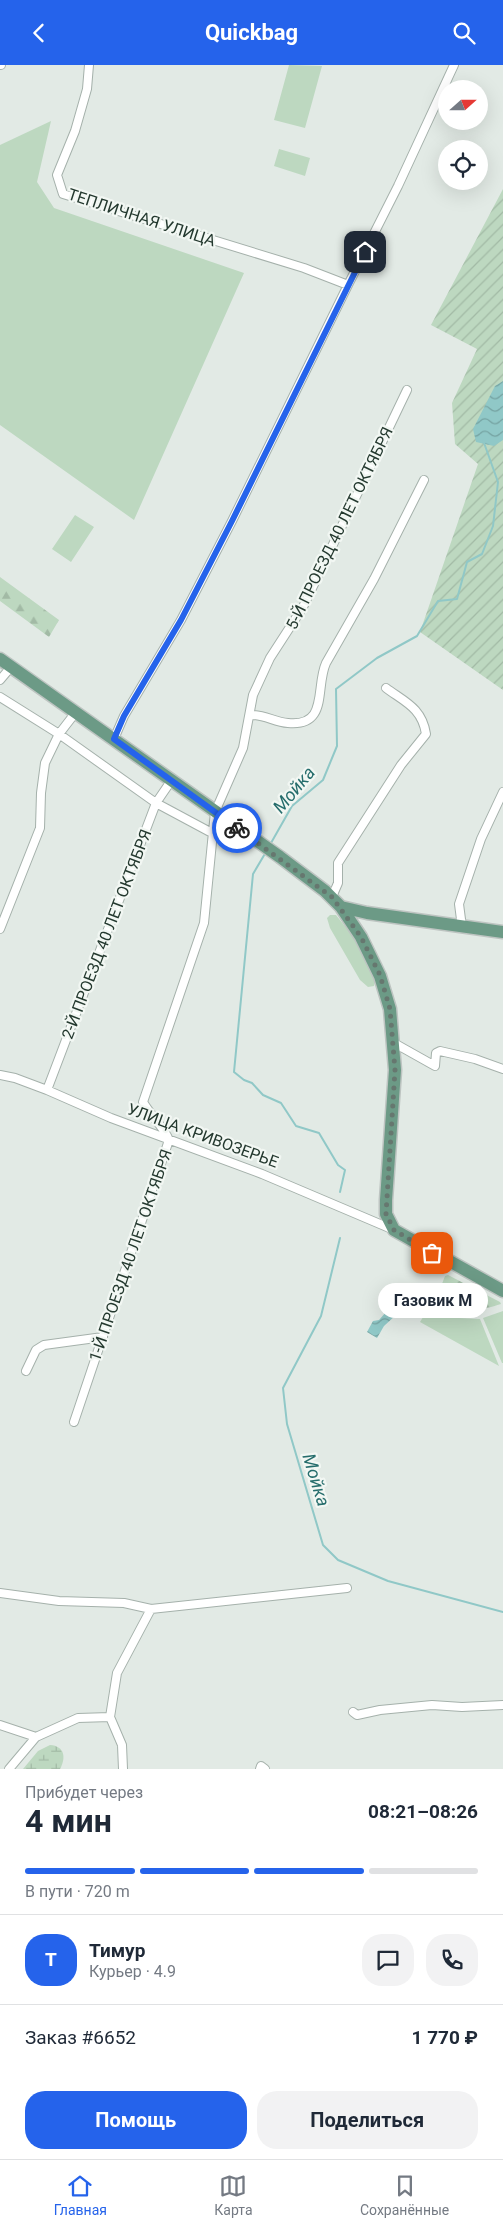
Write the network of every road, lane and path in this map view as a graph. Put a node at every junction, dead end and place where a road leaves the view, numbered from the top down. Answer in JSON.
{"nodes":[{"id":1,"x":89,"y":65,"type":"edge"},
{"id":2,"x":454,"y":65,"type":"edge"},
{"id":3,"x":348,"y":285,"type":"junction"},
{"id":4,"x":407,"y":390,"type":"dead end"},
{"id":5,"x":424,"y":480,"type":"dead end"},
{"id":6,"x":0,"y":659,"type":"edge"},
{"id":7,"x":11,"y":667,"type":"junction"},
{"id":8,"x":0,"y":680,"type":"edge"},
{"id":9,"x":386,"y":688,"type":"dead end"},
{"id":10,"x":0,"y":697,"type":"edge"},
{"id":11,"x":76,"y":712,"type":"junction"},
{"id":12,"x":250,"y":715,"type":"junction"},
{"id":13,"x":60,"y":734,"type":"junction"},
{"id":14,"x":114,"y":739,"type":"junction"},
{"id":15,"x":171,"y":781,"type":"junction"},
{"id":16,"x":503,"y":792,"type":"edge"},
{"id":17,"x":156,"y":803,"type":"junction"},
{"id":18,"x":215,"y":813,"type":"junction"},
{"id":19,"x":212,"y":833,"type":"junction"},
{"id":20,"x":336,"y":902,"type":"junction"},
{"id":21,"x":462,"y":927,"type":"junction"},
{"id":22,"x":0,"y":929,"type":"edge"},
{"id":23,"x":503,"y":932,"type":"edge"},
{"id":24,"x":394,"y":1043,"type":"junction"},
{"id":25,"x":503,"y":1069,"type":"edge"},
{"id":26,"x":0,"y":1075,"type":"edge"},
{"id":27,"x":47,"y":1090,"type":"junction"},
{"id":28,"x":169,"y":1140,"type":"junction"},
{"id":29,"x":394,"y":1230,"type":"junction"},
{"id":30,"x":503,"y":1291,"type":"edge"},
{"id":31,"x":103,"y":1337,"type":"junction"},
{"id":32,"x":26,"y":1371,"type":"dead end"},
{"id":33,"x":74,"y":1421,"type":"dead end"},
{"id":34,"x":348,"y":1588,"type":"dead end"},
{"id":35,"x":0,"y":1593,"type":"edge"},
{"id":36,"x":151,"y":1609,"type":"junction"},
{"id":37,"x":503,"y":1705,"type":"edge"},
{"id":38,"x":353,"y":1712,"type":"dead end"},
{"id":39,"x":110,"y":1717,"type":"junction"},
{"id":40,"x":0,"y":1725,"type":"edge"},
{"id":41,"x":36,"y":1737,"type":"junction"},
{"id":42,"x":9,"y":1769,"type":"edge"},
{"id":43,"x":123,"y":1769,"type":"edge"}],
"edges":[{"from":1,"to":3,"type":"street","name":"ТЕПЛИЧНАЯ УЛИЦА"},
{"from":2,"to":3,"type":"street"},
{"from":3,"to":14,"type":"street"},
{"from":4,"to":12,"type":"street","name":"5-Й ПРОЕЗД 40 ЛЕТ ОКТЯБРЯ"},
{"from":5,"to":12,"type":"street"},
{"from":6,"to":7,"type":"main road"},
{"from":7,"to":8,"type":"street"},
{"from":7,"to":11,"type":"main road"},
{"from":9,"to":20,"type":"street"},
{"from":10,"to":13,"type":"street"},
{"from":11,"to":13,"type":"street"},
{"from":11,"to":14,"type":"main road"},
{"from":12,"to":18,"type":"street","name":"5-Й ПРОЕЗД 40 ЛЕТ ОКТЯБРЯ"},
{"from":13,"to":17,"type":"street"},
{"from":13,"to":22,"type":"street"},
{"from":14,"to":15,"type":"main road"},
{"from":15,"to":17,"type":"street","name":"2-Й ПРОЕЗД 40 ЛЕТ ОКТЯБРЯ"},
{"from":15,"to":18,"type":"main road"},
{"from":16,"to":21,"type":"street"},
{"from":17,"to":19,"type":"street"},
{"from":17,"to":27,"type":"street","name":"2-Й ПРОЕЗД 40 ЛЕТ ОКТЯБРЯ"},
{"from":18,"to":19,"type":"street","name":"5-Й ПРОЕЗД 40 ЛЕТ ОКТЯБРЯ"},
{"from":18,"to":20,"type":"main road"},
{"from":19,"to":28,"type":"street","name":"1-Й ПРОЕЗД 40 ЛЕТ ОКТЯБРЯ"},
{"from":20,"to":21,"type":"main road"},
{"from":20,"to":24,"type":"main road"},
{"from":21,"to":23,"type":"main road"},
{"from":24,"to":25,"type":"street"},
{"from":24,"to":29,"type":"main road"},
{"from":26,"to":27,"type":"street","name":"УЛИЦА КРИВОЗЕРЬЕ"},
{"from":27,"to":28,"type":"street","name":"УЛИЦА КРИВОЗЕРЬЕ"},
{"from":28,"to":29,"type":"street","name":"УЛИЦА КРИВОЗЕРЬЕ"},
{"from":28,"to":31,"type":"street","name":"1-Й ПРОЕЗД 40 ЛЕТ ОКТЯБРЯ"},
{"from":29,"to":30,"type":"main road","name":"УЛИЦА КРИВОЗЕРЬЕ"},
{"from":31,"to":32,"type":"street"},
{"from":31,"to":33,"type":"street","name":"1-Й ПРОЕЗД 40 ЛЕТ ОКТЯБРЯ"},
{"from":34,"to":36,"type":"street"},
{"from":35,"to":36,"type":"street"},
{"from":36,"to":39,"type":"street"},
{"from":37,"to":38,"type":"street"},
{"from":39,"to":41,"type":"street"},
{"from":39,"to":43,"type":"street"},
{"from":40,"to":41,"type":"street"},
{"from":41,"to":42,"type":"street"}]}
